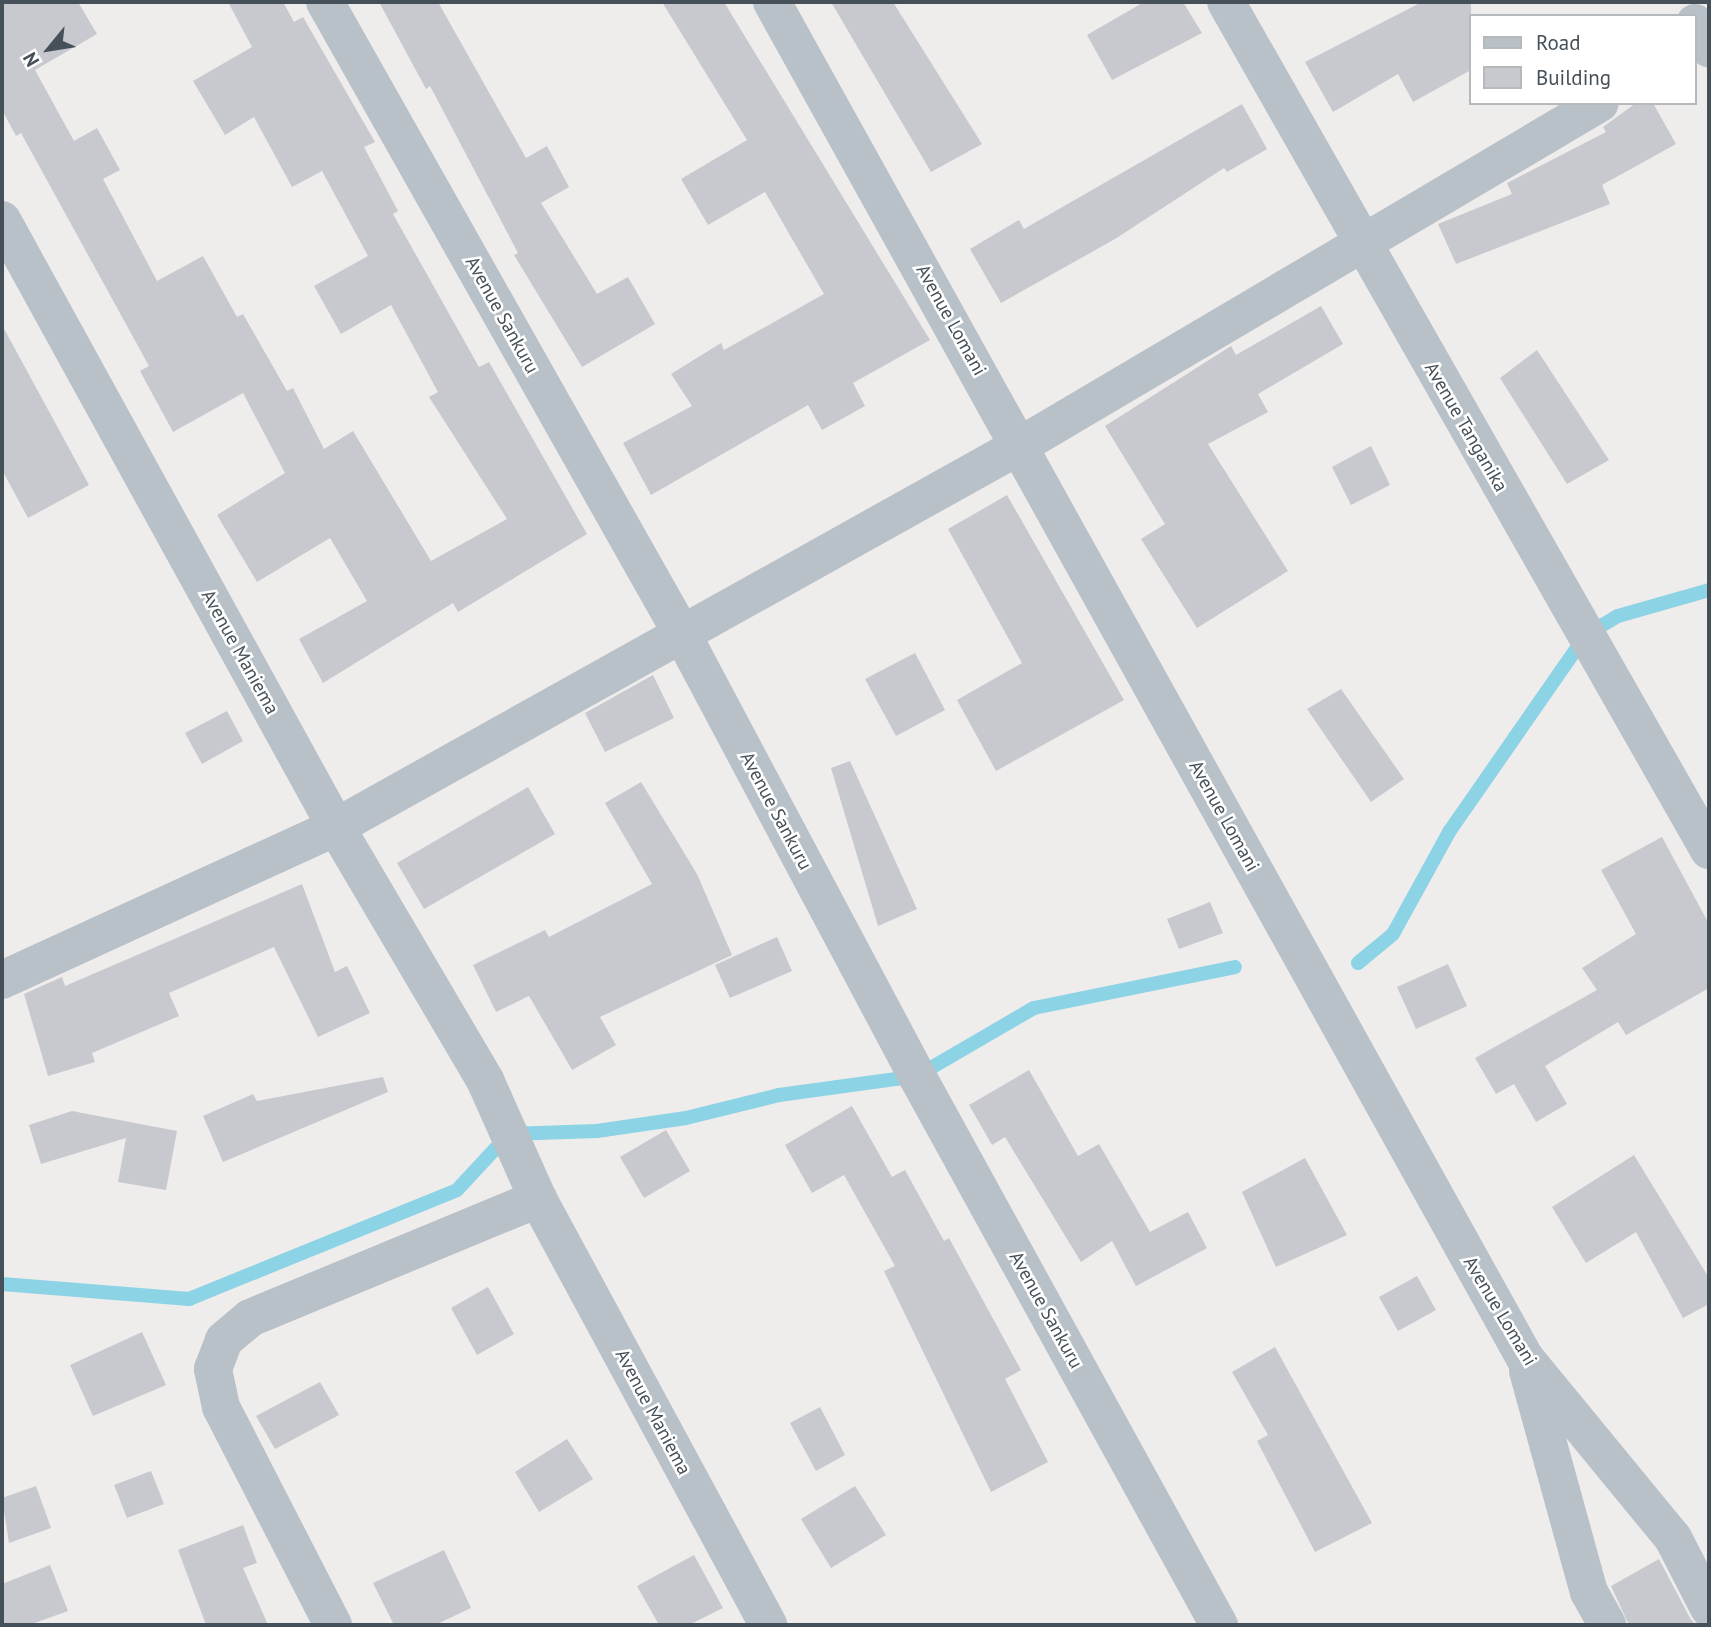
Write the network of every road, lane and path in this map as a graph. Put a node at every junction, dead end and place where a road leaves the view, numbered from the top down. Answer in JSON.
{"nodes":[{"id":1,"x":325,"y":2,"type":"edge"},
{"id":2,"x":772,"y":2,"type":"edge"},
{"id":3,"x":1226,"y":2,"type":"edge"},
{"id":4,"x":1597,"y":105,"type":"edge"},
{"id":5,"x":2,"y":220,"type":"edge"},
{"id":6,"x":1361,"y":242,"type":"junction"},
{"id":7,"x":1021,"y":445,"type":"junction"},
{"id":8,"x":681,"y":634,"type":"junction"},
{"id":9,"x":336,"y":827,"type":"junction"},
{"id":10,"x":1709,"y":850,"type":"edge"},
{"id":11,"x":2,"y":980,"type":"edge"},
{"id":12,"x":538,"y":1199,"type":"junction"},
{"id":13,"x":1525,"y":1358,"type":"junction"},
{"id":14,"x":1709,"y":1608,"type":"edge"},
{"id":15,"x":332,"y":1625,"type":"edge"},
{"id":16,"x":768,"y":1625,"type":"edge"},
{"id":17,"x":1219,"y":1625,"type":"edge"},
{"id":18,"x":1607,"y":1625,"type":"edge"}],
"edges":[{"from":1,"to":8,"type":"street","name":"Avenue Sankuru"},
{"from":2,"to":7,"type":"street","name":"Avenue Lomani"},
{"from":3,"to":6,"type":"street","name":"Avenue Tanganika"},
{"from":4,"to":6,"type":"street"},
{"from":5,"to":9,"type":"street","name":"Avenue Maniema"},
{"from":6,"to":7,"type":"street"},
{"from":6,"to":10,"type":"street","name":"Avenue Tanganika"},
{"from":7,"to":8,"type":"street"},
{"from":7,"to":13,"type":"street","name":"Avenue Lomani"},
{"from":8,"to":9,"type":"street"},
{"from":8,"to":17,"type":"street","name":"Avenue Sankuru"},
{"from":9,"to":11,"type":"street"},
{"from":9,"to":12,"type":"street","name":"Avenue Maniema"},
{"from":12,"to":15,"type":"street"},
{"from":12,"to":16,"type":"street","name":"Avenue Maniema"},
{"from":13,"to":14,"type":"street","name":"Avenue Lomani"},
{"from":13,"to":18,"type":"street"}]}
